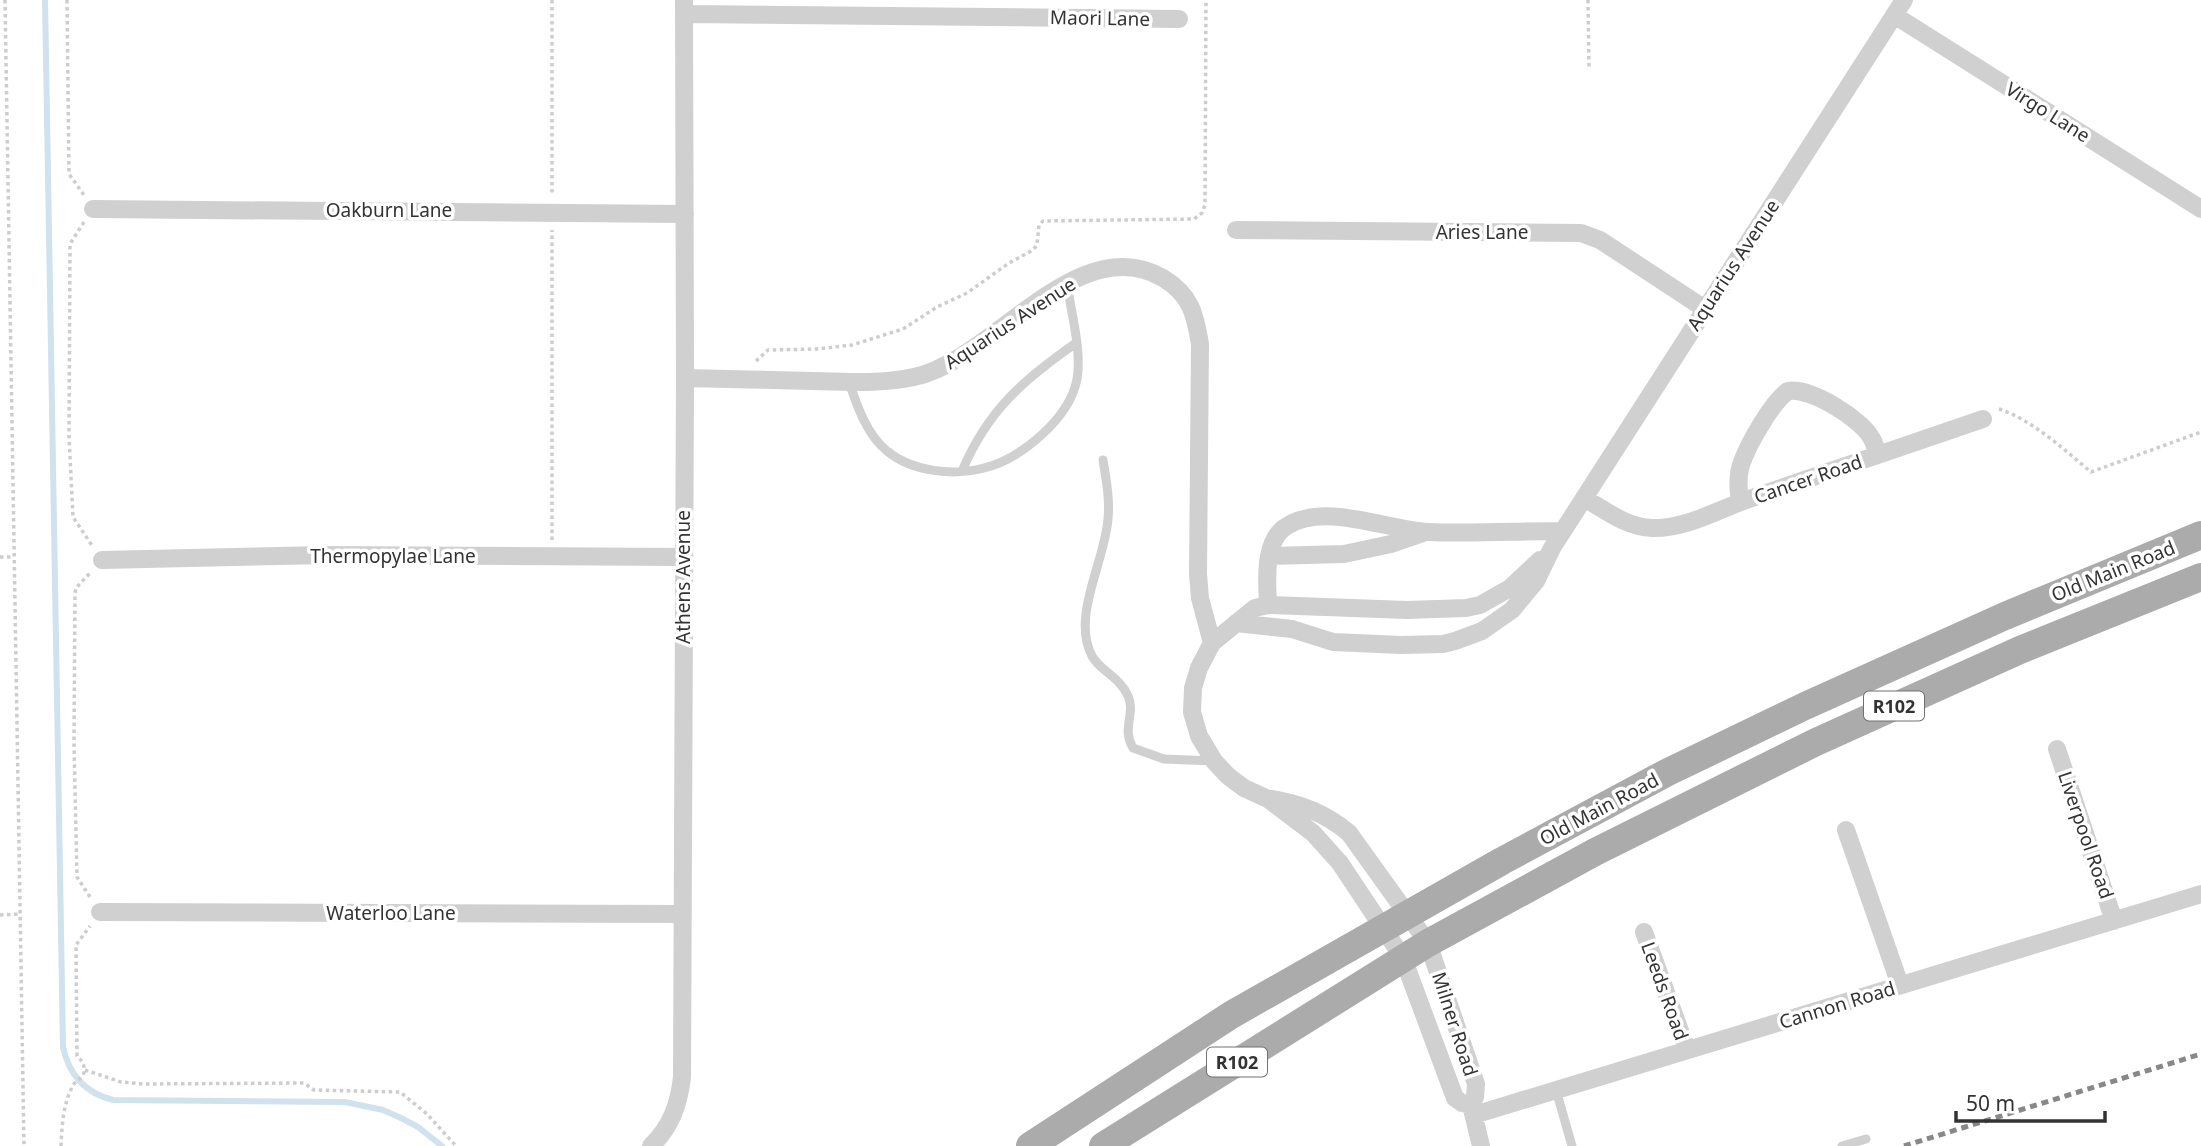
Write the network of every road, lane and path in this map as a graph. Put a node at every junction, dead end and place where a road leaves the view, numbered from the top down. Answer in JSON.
{"nodes":[{"id":1,"x":5,"y":0,"type":"edge"},
{"id":2,"x":67,"y":0,"type":"edge"},
{"id":3,"x":552,"y":0,"type":"edge"},
{"id":4,"x":1206,"y":0,"type":"edge"},
{"id":5,"x":1588,"y":0,"type":"edge"},
{"id":6,"x":684,"y":7,"type":"edge"},
{"id":7,"x":1899,"y":8,"type":"edge"},
{"id":8,"x":1179,"y":19,"type":"dead end"},
{"id":9,"x":1588,"y":69,"type":"dead end"},
{"id":10,"x":93,"y":209,"type":"junction"},
{"id":11,"x":2201,"y":209,"type":"edge"},
{"id":12,"x":552,"y":211,"type":"junction"},
{"id":13,"x":685,"y":214,"type":"junction"},
{"id":14,"x":1236,"y":230,"type":"dead end"},
{"id":15,"x":1067,"y":284,"type":"junction"},
{"id":16,"x":1705,"y":309,"type":"junction"},
{"id":17,"x":1076,"y":343,"type":"junction"},
{"id":18,"x":685,"y":378,"type":"junction"},
{"id":19,"x":747,"y":379,"type":"junction"},
{"id":20,"x":849,"y":382,"type":"junction"},
{"id":21,"x":1983,"y":419,"type":"joint"},
{"id":22,"x":2201,"y":432,"type":"edge"},
{"id":23,"x":1877,"y":456,"type":"junction"},
{"id":24,"x":1103,"y":460,"type":"dead end"},
{"id":25,"x":962,"y":471,"type":"junction"},
{"id":26,"x":1584,"y":498,"type":"junction"},
{"id":27,"x":1740,"y":502,"type":"junction"},
{"id":28,"x":1562,"y":531,"type":"junction"},
{"id":29,"x":1427,"y":532,"type":"junction"},
{"id":30,"x":2201,"y":535,"type":"edge"},
{"id":31,"x":1552,"y":548,"type":"junction"},
{"id":32,"x":552,"y":556,"type":"junction"},
{"id":33,"x":1269,"y":556,"type":"junction"},
{"id":34,"x":0,"y":557,"type":"edge"},
{"id":35,"x":14,"y":557,"type":"junction"},
{"id":36,"x":683,"y":557,"type":"junction"},
{"id":37,"x":102,"y":560,"type":"junction"},
{"id":38,"x":2201,"y":577,"type":"edge"},
{"id":39,"x":1268,"y":605,"type":"junction"},
{"id":40,"x":1236,"y":623,"type":"junction"},
{"id":41,"x":1212,"y":643,"type":"junction"},
{"id":42,"x":2057,"y":749,"type":"dead end"},
{"id":43,"x":1214,"y":761,"type":"junction"},
{"id":44,"x":1268,"y":799,"type":"junction"},
{"id":45,"x":1846,"y":830,"type":"dead end"},
{"id":46,"x":2201,"y":894,"type":"edge"},
{"id":47,"x":100,"y":912,"type":"junction"},
{"id":48,"x":20,"y":914,"type":"junction"},
{"id":49,"x":681,"y":914,"type":"junction"},
{"id":50,"x":1408,"y":914,"type":"junction"},
{"id":51,"x":0,"y":915,"type":"edge"},
{"id":52,"x":2114,"y":920,"type":"junction"},
{"id":53,"x":1383,"y":928,"type":"junction"},
{"id":54,"x":1644,"y":932,"type":"dead end"},
{"id":55,"x":1428,"y":943,"type":"junction"},
{"id":56,"x":1403,"y":958,"type":"junction"},
{"id":57,"x":1900,"y":985,"type":"junction"},
{"id":58,"x":1687,"y":1050,"type":"junction"},
{"id":59,"x":84,"y":1073,"type":"junction"},
{"id":60,"x":1556,"y":1090,"type":"junction"},
{"id":61,"x":1473,"y":1110,"type":"junction"},
{"id":62,"x":1866,"y":1139,"type":"dead end"},
{"id":63,"x":24,"y":1146,"type":"edge"},
{"id":64,"x":61,"y":1146,"type":"edge"},
{"id":65,"x":456,"y":1146,"type":"edge"},
{"id":66,"x":651,"y":1146,"type":"edge"},
{"id":67,"x":1030,"y":1146,"type":"edge"},
{"id":68,"x":1103,"y":1146,"type":"edge"},
{"id":69,"x":1481,"y":1146,"type":"edge"},
{"id":70,"x":1572,"y":1146,"type":"edge"},
{"id":71,"x":1842,"y":1146,"type":"edge"}],
"edges":[{"from":1,"to":35,"type":"path"},
{"from":2,"to":10,"type":"path"},
{"from":3,"to":12,"type":"path"},
{"from":4,"to":19,"type":"path"},
{"from":5,"to":9,"type":"path"},
{"from":6,"to":8,"type":"street","name":"Maori Lane"},
{"from":6,"to":13,"type":"street","name":"Athens Avenue"},
{"from":7,"to":11,"type":"street","name":"Virgo Lane"},
{"from":7,"to":16,"type":"street","name":"Aquarius Avenue"},
{"from":10,"to":12,"type":"street","name":"Oakburn Lane"},
{"from":10,"to":37,"type":"path"},
{"from":12,"to":13,"type":"street","name":"Oakburn Lane"},
{"from":12,"to":32,"type":"path"},
{"from":13,"to":18,"type":"street","name":"Athens Avenue"},
{"from":14,"to":16,"type":"street","name":"Aries Lane"},
{"from":15,"to":17,"type":"lane"},
{"from":15,"to":20,"type":"street","name":"Aquarius Avenue"},
{"from":15,"to":41,"type":"street","name":"Aquarius Avenue"},
{"from":16,"to":26,"type":"street","name":"Aquarius Avenue"},
{"from":17,"to":25,"type":"lane"},
{"from":17,"to":25,"type":"lane"},
{"from":18,"to":19,"type":"street","name":"Aquarius Avenue"},
{"from":18,"to":36,"type":"street","name":"Athens Avenue"},
{"from":19,"to":20,"type":"street","name":"Aquarius Avenue"},
{"from":20,"to":25,"type":"lane"},
{"from":21,"to":22,"type":"path"},
{"from":21,"to":23,"type":"street","name":"Cancer Road"},
{"from":23,"to":27,"type":"street","name":"Cancer Road"},
{"from":23,"to":27,"type":"street","name":"Cancer Road"},
{"from":24,"to":43,"type":"lane"},
{"from":26,"to":27,"type":"street","name":"Cancer Road"},
{"from":26,"to":28,"type":"street","name":"Aquarius Avenue"},
{"from":28,"to":29,"type":"street"},
{"from":28,"to":31,"type":"street","name":"Aquarius Avenue"},
{"from":29,"to":33,"type":"street"},
{"from":29,"to":33,"type":"street"},
{"from":30,"to":50,"type":"main road","name":"Old Main Road","number":"R102"},
{"from":31,"to":39,"type":"street","name":"Aquarius Avenue"},
{"from":31,"to":40,"type":"street","name":"Aquarius Avenue"},
{"from":32,"to":36,"type":"street","name":"Thermopylae Lane"},
{"from":32,"to":37,"type":"street","name":"Thermopylae Lane"},
{"from":33,"to":39,"type":"street"},
{"from":34,"to":35,"type":"path"},
{"from":35,"to":48,"type":"path"},
{"from":36,"to":49,"type":"street","name":"Athens Avenue"},
{"from":37,"to":47,"type":"path"},
{"from":38,"to":55,"type":"main road","name":"Old Main Road","number":"R102"},
{"from":39,"to":40,"type":"street"},
{"from":40,"to":41,"type":"street"},
{"from":41,"to":43,"type":"street"},
{"from":42,"to":52,"type":"street","name":"Liverpool Road"},
{"from":43,"to":44,"type":"street"},
{"from":44,"to":50,"type":"street"},
{"from":44,"to":53,"type":"street"},
{"from":45,"to":57,"type":"street"},
{"from":46,"to":52,"type":"street","name":"Cannon Road"},
{"from":47,"to":49,"type":"street","name":"Waterloo Lane"},
{"from":47,"to":59,"type":"path"},
{"from":48,"to":51,"type":"path"},
{"from":48,"to":63,"type":"path"},
{"from":49,"to":66,"type":"street","name":"Athens Avenue"},
{"from":50,"to":53,"type":"main road","name":"Old Main Road","number":"R102"},
{"from":50,"to":55,"type":"street","name":"Milner Road"},
{"from":52,"to":57,"type":"street","name":"Cannon Road"},
{"from":53,"to":56,"type":"street","name":"Milner Road"},
{"from":53,"to":67,"type":"main road","name":"Old Main Road","number":"R102"},
{"from":54,"to":58,"type":"street","name":"Leeds Road"},
{"from":55,"to":56,"type":"main road","name":"Old Main Road","number":"R102"},
{"from":55,"to":61,"type":"street","name":"Milner Road"},
{"from":56,"to":61,"type":"street","name":"Milner Road"},
{"from":56,"to":68,"type":"main road","name":"Old Main Road","number":"R102"},
{"from":57,"to":58,"type":"street","name":"Cannon Road"},
{"from":58,"to":60,"type":"street","name":"Cannon Road"},
{"from":59,"to":64,"type":"path"},
{"from":59,"to":65,"type":"path"},
{"from":60,"to":61,"type":"street","name":"Cannon Road"},
{"from":60,"to":70,"type":"lane"},
{"from":61,"to":69,"type":"street"},
{"from":62,"to":71,"type":"lane"}]}
